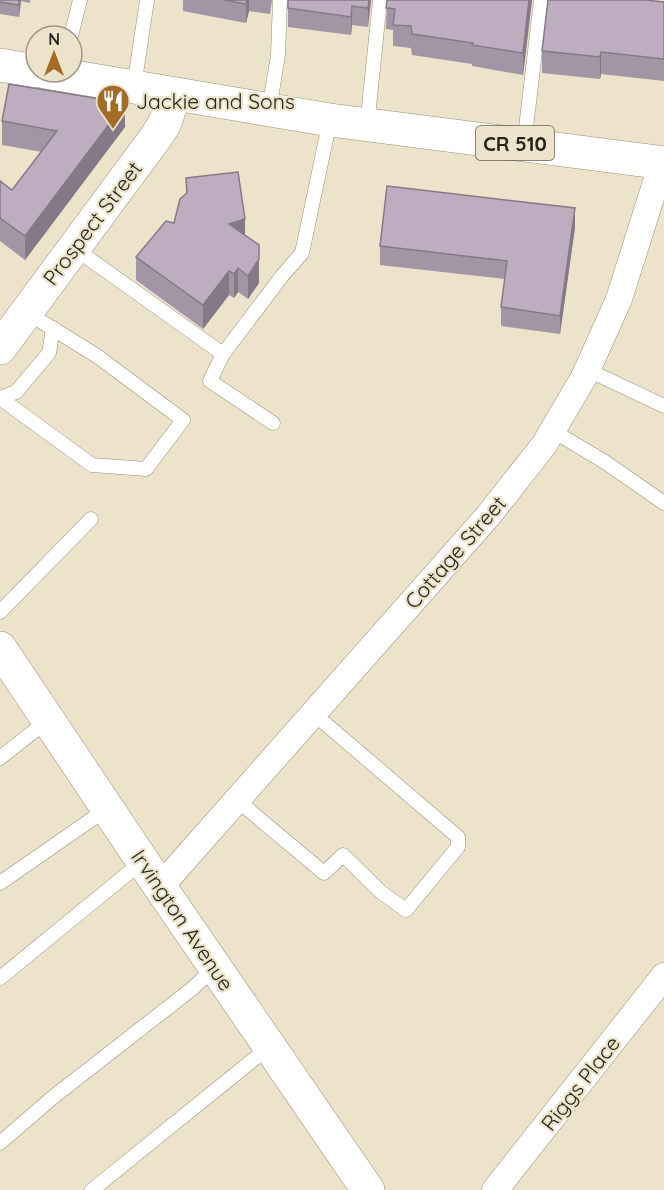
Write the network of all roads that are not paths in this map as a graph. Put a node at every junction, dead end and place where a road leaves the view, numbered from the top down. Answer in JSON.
{"nodes":[{"id":1,"x":80,"y":0,"type":"edge"},
{"id":2,"x":147,"y":0,"type":"edge"},
{"id":3,"x":280,"y":0,"type":"edge"},
{"id":4,"x":380,"y":0,"type":"edge"},
{"id":5,"x":541,"y":0,"type":"edge"},
{"id":6,"x":74,"y":24,"type":"edge"},
{"id":7,"x":0,"y":64,"type":"edge"},
{"id":8,"x":24,"y":68,"type":"edge"},
{"id":9,"x":84,"y":78,"type":"edge"},
{"id":10,"x":134,"y":87,"type":"junction"},
{"id":11,"x":174,"y":94,"type":"junction"},
{"id":12,"x":269,"y":110,"type":"junction"},
{"id":13,"x":330,"y":120,"type":"junction"},
{"id":14,"x":367,"y":126,"type":"junction"},
{"id":15,"x":524,"y":145,"type":"junction"},
{"id":16,"x":663,"y":163,"type":"edge"},
{"id":17,"x":74,"y":248,"type":"junction"},
{"id":18,"x":40,"y":320,"type":"junction"},
{"id":19,"x":0,"y":348,"type":"edge"},
{"id":20,"x":224,"y":354,"type":"junction"},
{"id":21,"x":588,"y":370,"type":"junction"},
{"id":22,"x":0,"y":398,"type":"edge"},
{"id":23,"x":664,"y":406,"type":"edge"},
{"id":24,"x":273,"y":423,"type":"dead end"},
{"id":25,"x":553,"y":431,"type":"junction"},
{"id":26,"x":664,"y":503,"type":"edge"},
{"id":27,"x":91,"y":519,"type":"dead end"},
{"id":28,"x":0,"y":612,"type":"edge"},
{"id":29,"x":0,"y":648,"type":"edge"},
{"id":30,"x":314,"y":714,"type":"junction"},
{"id":31,"x":47,"y":721,"type":"junction"},
{"id":32,"x":0,"y":758,"type":"edge"},
{"id":33,"x":237,"y":800,"type":"junction"},
{"id":34,"x":108,"y":808,"type":"junction"},
{"id":35,"x":152,"y":874,"type":"junction"},
{"id":36,"x":0,"y":883,"type":"edge"},
{"id":37,"x":215,"y":967,"type":"junction"},
{"id":38,"x":664,"y":976,"type":"edge"},
{"id":39,"x":0,"y":978,"type":"edge"},
{"id":40,"x":269,"y":1047,"type":"junction"},
{"id":41,"x":0,"y":1143,"type":"edge"},
{"id":42,"x":92,"y":1190,"type":"edge"},
{"id":43,"x":368,"y":1190,"type":"edge"},
{"id":44,"x":495,"y":1190,"type":"edge"}],
"edges":[{"from":1,"to":6,"type":"lane"},
{"from":2,"to":10,"type":"lane"},
{"from":3,"to":12,"type":"lane"},
{"from":4,"to":14,"type":"lane"},
{"from":5,"to":15,"type":"lane"},
{"from":7,"to":8,"type":"main road","number":"CR 510"},
{"from":9,"to":10,"type":"main road","number":"CR 510"},
{"from":10,"to":11,"type":"main road","number":"CR 510"},
{"from":11,"to":12,"type":"main road","number":"CR 510"},
{"from":11,"to":17,"type":"main road","name":"Prospect Street"},
{"from":12,"to":13,"type":"main road","number":"CR 510"},
{"from":13,"to":14,"type":"main road","number":"CR 510"},
{"from":13,"to":20,"type":"lane"},
{"from":14,"to":15,"type":"main road","number":"CR 510"},
{"from":15,"to":16,"type":"main road","number":"CR 510"},
{"from":16,"to":21,"type":"street","name":"Cottage Street"},
{"from":17,"to":18,"type":"main road","name":"Prospect Street"},
{"from":17,"to":20,"type":"lane"},
{"from":18,"to":19,"type":"main road","name":"Prospect Street"},
{"from":18,"to":22,"type":"lane"},
{"from":18,"to":22,"type":"lane"},
{"from":20,"to":24,"type":"lane"},
{"from":21,"to":23,"type":"lane"},
{"from":21,"to":25,"type":"street","name":"Cottage Street"},
{"from":25,"to":26,"type":"lane"},
{"from":25,"to":30,"type":"street","name":"Cottage Street"},
{"from":27,"to":28,"type":"lane"},
{"from":29,"to":31,"type":"main road","name":"Irvington Avenue"},
{"from":30,"to":33,"type":"street","name":"Cottage Street"},
{"from":30,"to":33,"type":"lane"},
{"from":31,"to":32,"type":"lane"},
{"from":31,"to":34,"type":"main road","name":"Irvington Avenue"},
{"from":33,"to":35,"type":"street","name":"Cottage Street"},
{"from":34,"to":35,"type":"main road","name":"Irvington Avenue"},
{"from":34,"to":36,"type":"lane"},
{"from":35,"to":37,"type":"main road","name":"Irvington Avenue"},
{"from":35,"to":39,"type":"lane"},
{"from":37,"to":40,"type":"main road","name":"Irvington Avenue"},
{"from":37,"to":41,"type":"lane"},
{"from":38,"to":44,"type":"street","name":"Riggs Place"},
{"from":40,"to":42,"type":"lane"},
{"from":40,"to":43,"type":"main road","name":"Irvington Avenue"}]}
